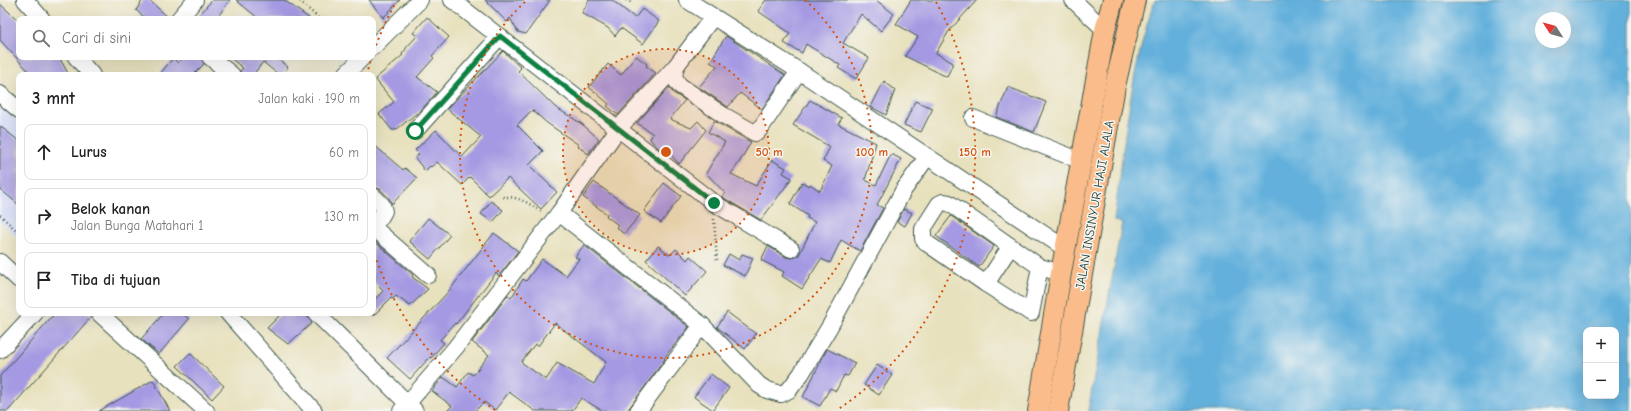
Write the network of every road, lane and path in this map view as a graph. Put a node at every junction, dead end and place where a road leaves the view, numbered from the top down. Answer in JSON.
{"nodes":[{"id":1,"x":25,"y":0,"type":"edge"},
{"id":2,"x":195,"y":0,"type":"edge"},
{"id":3,"x":300,"y":0,"type":"edge"},
{"id":4,"x":420,"y":0,"type":"edge"},
{"id":5,"x":452,"y":0,"type":"edge"},
{"id":6,"x":626,"y":0,"type":"edge"},
{"id":7,"x":687,"y":0,"type":"edge"},
{"id":8,"x":1073,"y":0,"type":"edge"},
{"id":9,"x":1113,"y":0,"type":"edge"},
{"id":10,"x":1135,"y":0,"type":"edge"},
{"id":11,"x":632,"y":3,"type":"dead end"},
{"id":12,"x":39,"y":16,"type":"edge"},
{"id":13,"x":182,"y":16,"type":"edge"},
{"id":14,"x":316,"y":16,"type":"edge"},
{"id":15,"x":713,"y":17,"type":"junction"},
{"id":16,"x":1105,"y":30,"type":"junction"},
{"id":17,"x":500,"y":36,"type":"junction"},
{"id":18,"x":376,"y":44,"type":"edge"},
{"id":19,"x":79,"y":60,"type":"edge"},
{"id":20,"x":214,"y":60,"type":"edge"},
{"id":21,"x":360,"y":60,"type":"edge"},
{"id":22,"x":676,"y":66,"type":"junction"},
{"id":23,"x":799,"y":71,"type":"junction"},
{"id":24,"x":89,"y":72,"type":"edge"},
{"id":25,"x":228,"y":72,"type":"edge"},
{"id":26,"x":348,"y":72,"type":"edge"},
{"id":27,"x":0,"y":94,"type":"edge"},
{"id":28,"x":16,"y":107,"type":"edge"},
{"id":29,"x":973,"y":118,"type":"dead end"},
{"id":30,"x":618,"y":130,"type":"junction"},
{"id":31,"x":415,"y":131,"type":"dead end"},
{"id":32,"x":927,"y":157,"type":"junction"},
{"id":33,"x":1081,"y":161,"type":"junction"},
{"id":34,"x":503,"y":196,"type":"dead end"},
{"id":35,"x":376,"y":199,"type":"edge"},
{"id":36,"x":714,"y":203,"type":"junction"},
{"id":37,"x":0,"y":215,"type":"edge"},
{"id":38,"x":556,"y":216,"type":"junction"},
{"id":39,"x":376,"y":223,"type":"edge"},
{"id":40,"x":376,"y":229,"type":"edge"},
{"id":41,"x":16,"y":230,"type":"edge"},
{"id":42,"x":1010,"y":247,"type":"junction"},
{"id":43,"x":791,"y":249,"type":"dead end"},
{"id":44,"x":1066,"y":249,"type":"junction"},
{"id":45,"x":717,"y":261,"type":"dead end"},
{"id":46,"x":0,"y":262,"type":"edge"},
{"id":47,"x":1040,"y":267,"type":"junction"},
{"id":48,"x":1061,"y":273,"type":"junction"},
{"id":49,"x":428,"y":275,"type":"dead end"},
{"id":50,"x":16,"y":277,"type":"edge"},
{"id":51,"x":986,"y":284,"type":"junction"},
{"id":52,"x":1031,"y":313,"type":"junction"},
{"id":53,"x":32,"y":316,"type":"edge"},
{"id":54,"x":102,"y":316,"type":"edge"},
{"id":55,"x":231,"y":316,"type":"edge"},
{"id":56,"x":319,"y":316,"type":"edge"},
{"id":57,"x":1052,"y":324,"type":"junction"},
{"id":58,"x":702,"y":325,"type":"junction"},
{"id":59,"x":0,"y":350,"type":"edge"},
{"id":60,"x":408,"y":409,"type":"edge"},
{"id":61,"x":206,"y":411,"type":"edge"},
{"id":62,"x":314,"y":411,"type":"edge"},
{"id":63,"x":638,"y":411,"type":"edge"},
{"id":64,"x":1038,"y":411,"type":"edge"},
{"id":65,"x":1058,"y":411,"type":"edge"}],
"edges":[{"from":1,"to":12,"type":"street"},
{"from":2,"to":13,"type":"street"},
{"from":3,"to":14,"type":"path"},
{"from":4,"to":18,"type":"street"},
{"from":5,"to":17,"type":"street"},
{"from":6,"to":11,"type":"path"},
{"from":7,"to":15,"type":"street"},
{"from":8,"to":16,"type":"street"},
{"from":9,"to":16,"type":"main road","name":"JALAN INSINYUR HAJI ALALA"},
{"from":10,"to":65,"type":"main road","name":"JALAN INSINYUR HAJI ALALA"},
{"from":15,"to":22,"type":"street"},
{"from":15,"to":23,"type":"street"},
{"from":16,"to":33,"type":"main road","name":"JALAN INSINYUR HAJI ALALA"},
{"from":17,"to":30,"type":"street"},
{"from":17,"to":31,"type":"street"},
{"from":19,"to":24,"type":"street"},
{"from":20,"to":25,"type":"street"},
{"from":21,"to":26,"type":"street"},
{"from":22,"to":23,"type":"street"},
{"from":22,"to":30,"type":"street"},
{"from":23,"to":32,"type":"street"},
{"from":27,"to":28,"type":"street"},
{"from":29,"to":33,"type":"street"},
{"from":30,"to":36,"type":"street"},
{"from":30,"to":38,"type":"street"},
{"from":32,"to":44,"type":"street"},
{"from":32,"to":58,"type":"street"},
{"from":33,"to":44,"type":"main road","name":"JALAN INSINYUR HAJI ALALA"},
{"from":34,"to":38,"type":"path"},
{"from":35,"to":39,"type":"street"},
{"from":36,"to":43,"type":"street"},
{"from":36,"to":45,"type":"path"},
{"from":37,"to":41,"type":"path"},
{"from":38,"to":58,"type":"street"},
{"from":38,"to":60,"type":"street"},
{"from":40,"to":49,"type":"street"},
{"from":42,"to":47,"type":"street"},
{"from":42,"to":51,"type":"street"},
{"from":42,"to":51,"type":"street"},
{"from":44,"to":48,"type":"main road","name":"JALAN INSINYUR HAJI ALALA"},
{"from":46,"to":50,"type":"street"},
{"from":47,"to":48,"type":"street"},
{"from":47,"to":52,"type":"street"},
{"from":48,"to":57,"type":"main road","name":"JALAN INSINYUR HAJI ALALA"},
{"from":51,"to":52,"type":"street"},
{"from":52,"to":57,"type":"street"},
{"from":53,"to":59,"type":"street"},
{"from":54,"to":61,"type":"street"},
{"from":55,"to":62,"type":"street"},
{"from":56,"to":60,"type":"street"},
{"from":57,"to":64,"type":"main road","name":"JALAN INSINYUR HAJI ALALA"},
{"from":58,"to":63,"type":"street"}]}
